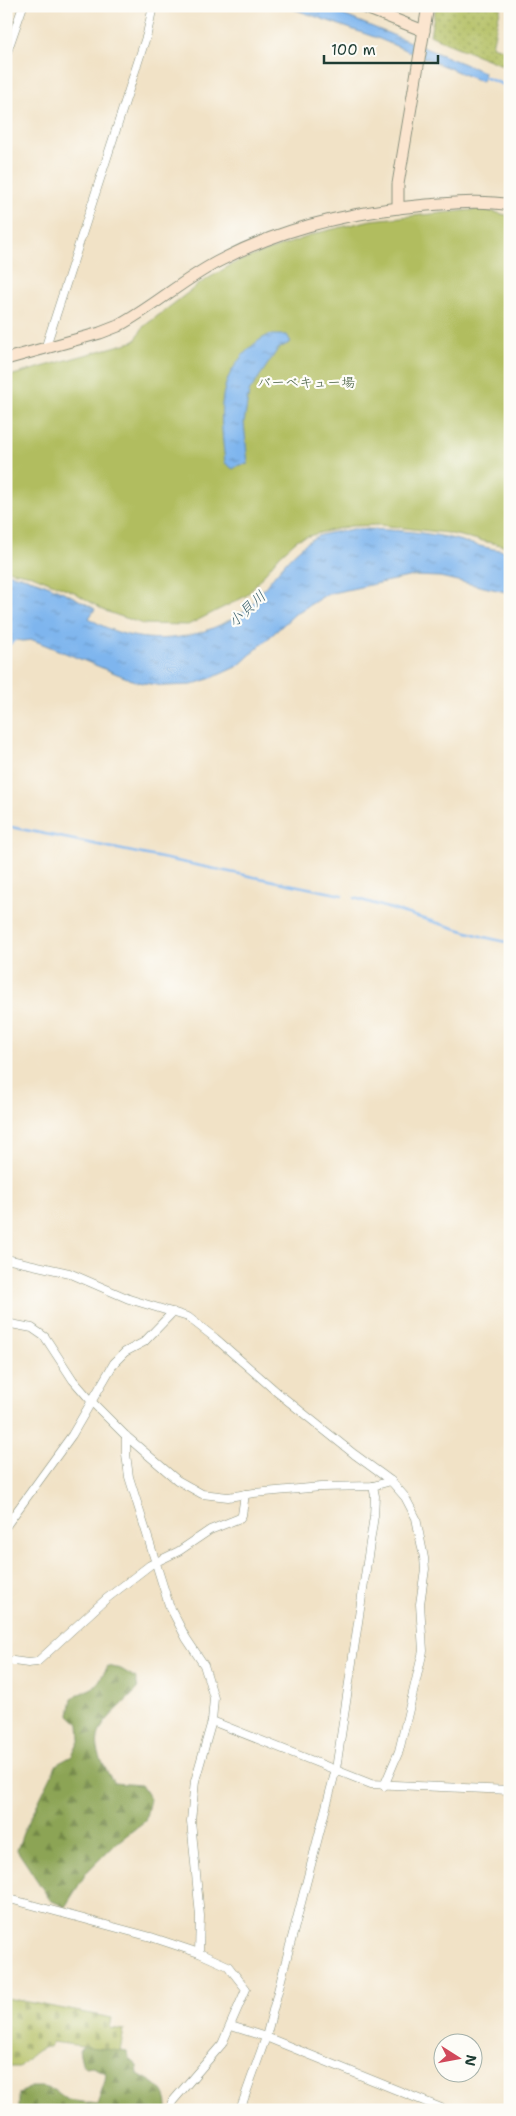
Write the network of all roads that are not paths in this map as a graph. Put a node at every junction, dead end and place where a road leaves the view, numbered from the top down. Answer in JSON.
{"nodes":[{"id":1,"x":23,"y":6,"type":"edge"},
{"id":2,"x":153,"y":6,"type":"edge"},
{"id":3,"x":361,"y":6,"type":"edge"},
{"id":4,"x":428,"y":6,"type":"edge"},
{"id":5,"x":424,"y":34,"type":"junction"},
{"id":6,"x":6,"y":55,"type":"edge"},
{"id":7,"x":510,"y":205,"type":"edge"},
{"id":8,"x":398,"y":208,"type":"junction"},
{"id":9,"x":45,"y":349,"type":"junction"},
{"id":10,"x":6,"y":359,"type":"edge"},
{"id":11,"x":6,"y":1259,"type":"edge"},
{"id":12,"x":173,"y":1312,"type":"junction"},
{"id":13,"x":6,"y":1323,"type":"edge"},
{"id":14,"x":92,"y":1402,"type":"junction"},
{"id":15,"x":126,"y":1436,"type":"junction"},
{"id":16,"x":390,"y":1481,"type":"junction"},
{"id":17,"x":373,"y":1486,"type":"junction"},
{"id":18,"x":245,"y":1494,"type":"junction"},
{"id":19,"x":6,"y":1526,"type":"edge"},
{"id":20,"x":155,"y":1563,"type":"junction"},
{"id":21,"x":6,"y":1660,"type":"edge"},
{"id":22,"x":212,"y":1721,"type":"junction"},
{"id":23,"x":336,"y":1769,"type":"junction"},
{"id":24,"x":384,"y":1786,"type":"junction"},
{"id":25,"x":510,"y":1790,"type":"edge"},
{"id":26,"x":6,"y":1898,"type":"edge"},
{"id":27,"x":199,"y":1953,"type":"junction"},
{"id":28,"x":231,"y":2026,"type":"junction"},
{"id":29,"x":266,"y":2037,"type":"junction"},
{"id":30,"x":432,"y":2107,"type":"edge"},
{"id":31,"x":170,"y":2110,"type":"edge"},
{"id":32,"x":240,"y":2110,"type":"edge"},
{"id":33,"x":446,"y":2110,"type":"edge"}],
"edges":[{"from":1,"to":6,"type":"street"},
{"from":2,"to":9,"type":"street"},
{"from":3,"to":5,"type":"street"},
{"from":4,"to":5,"type":"street"},
{"from":5,"to":8,"type":"street"},
{"from":7,"to":8,"type":"street"},
{"from":8,"to":9,"type":"street"},
{"from":9,"to":10,"type":"street"},
{"from":11,"to":12,"type":"street"},
{"from":12,"to":14,"type":"street"},
{"from":12,"to":16,"type":"street"},
{"from":13,"to":14,"type":"street"},
{"from":14,"to":15,"type":"street"},
{"from":14,"to":19,"type":"street"},
{"from":15,"to":18,"type":"street"},
{"from":15,"to":20,"type":"street"},
{"from":16,"to":17,"type":"street"},
{"from":16,"to":24,"type":"street"},
{"from":17,"to":18,"type":"street"},
{"from":17,"to":23,"type":"street"},
{"from":18,"to":20,"type":"street"},
{"from":20,"to":21,"type":"street"},
{"from":20,"to":22,"type":"street"},
{"from":22,"to":23,"type":"street"},
{"from":22,"to":27,"type":"street"},
{"from":23,"to":24,"type":"street"},
{"from":23,"to":29,"type":"street"},
{"from":24,"to":25,"type":"street"},
{"from":26,"to":27,"type":"street"},
{"from":27,"to":28,"type":"street"},
{"from":28,"to":29,"type":"street"},
{"from":28,"to":31,"type":"street"},
{"from":29,"to":30,"type":"street"},
{"from":29,"to":32,"type":"street"},
{"from":30,"to":33,"type":"street"}]}
